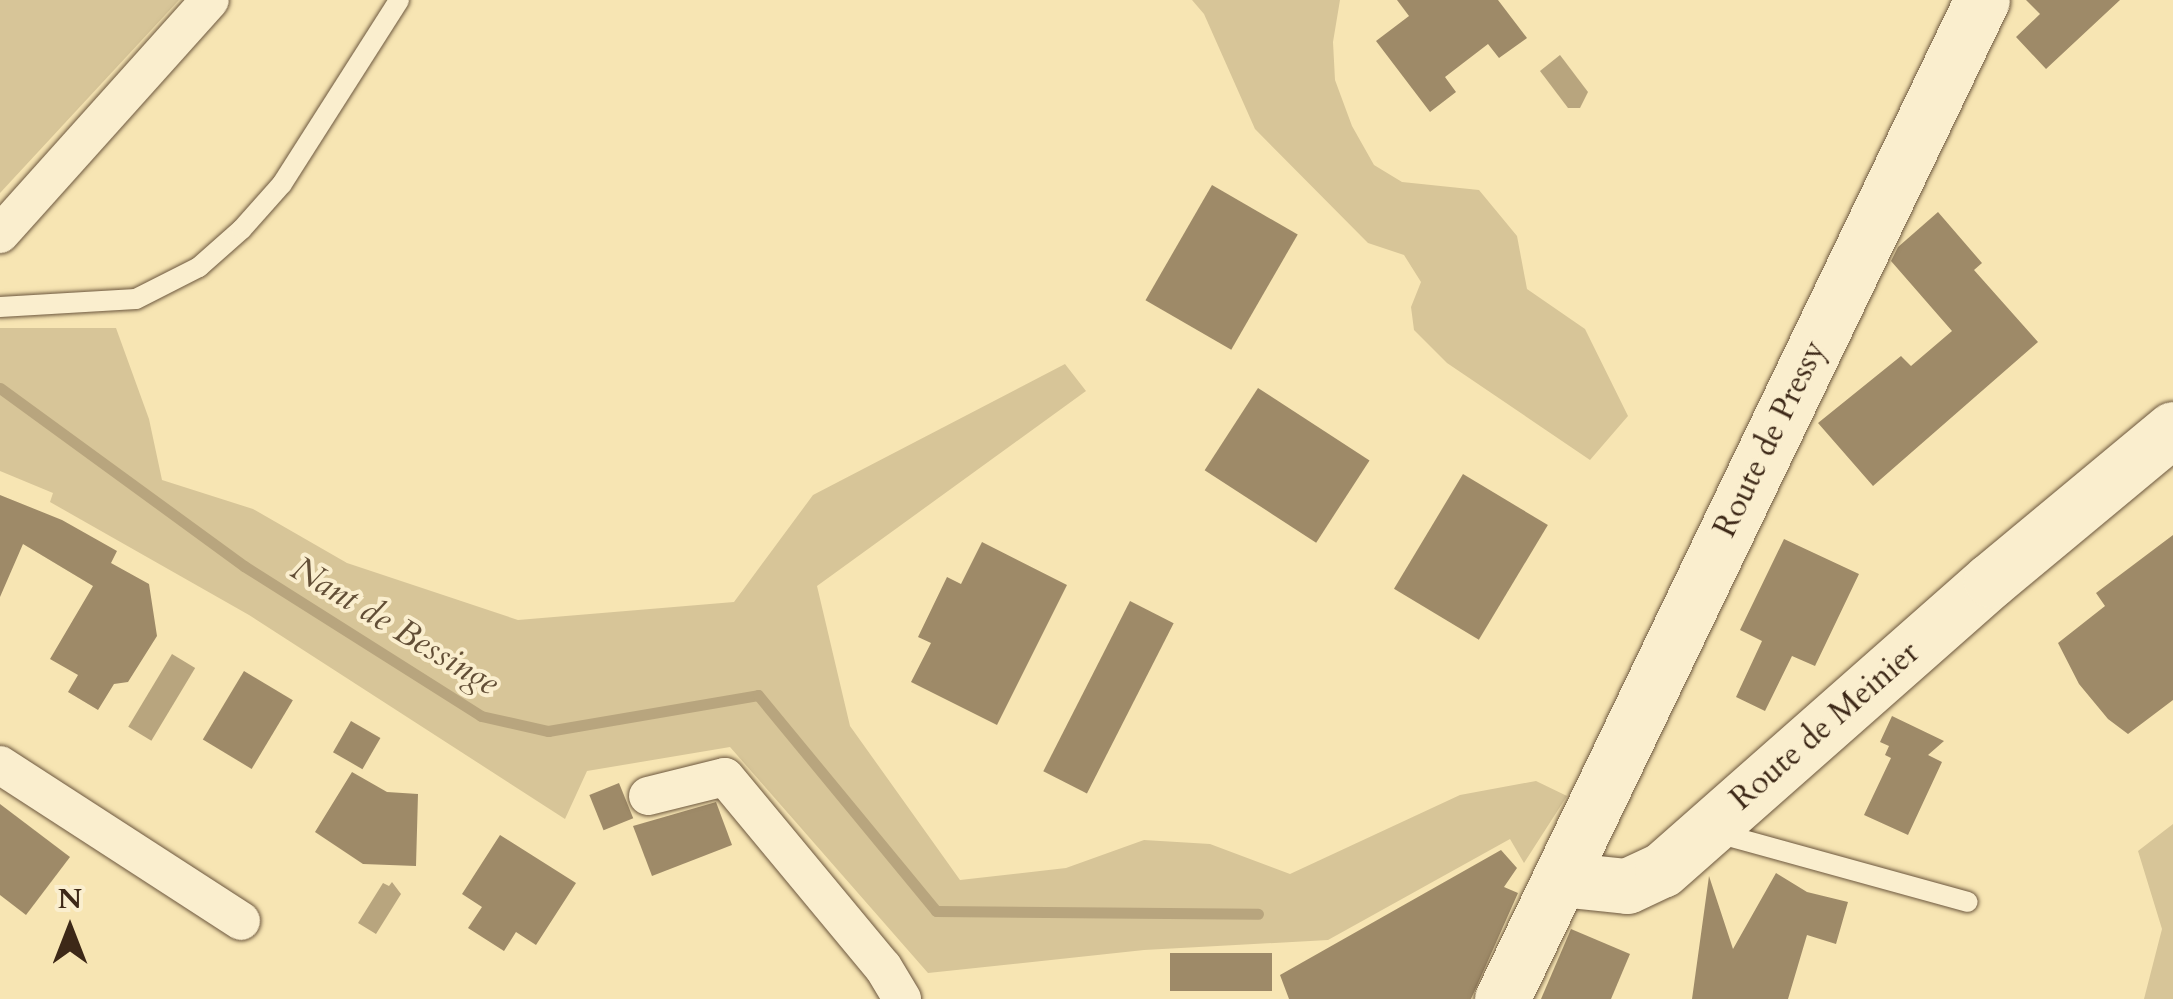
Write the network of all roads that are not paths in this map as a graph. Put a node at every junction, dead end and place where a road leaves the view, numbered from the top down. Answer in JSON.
{"nodes":[{"id":1,"x":210,"y":0,"type":"edge"},
{"id":2,"x":399,"y":0,"type":"edge"},
{"id":3,"x":1982,"y":0,"type":"edge"},
{"id":4,"x":0,"y":234,"type":"edge"},
{"id":5,"x":0,"y":308,"type":"edge"},
{"id":6,"x":2173,"y":428,"type":"edge"},
{"id":7,"x":0,"y":764,"type":"edge"},
{"id":8,"x":648,"y":796,"type":"dead end"},
{"id":9,"x":1707,"y":830,"type":"junction"},
{"id":10,"x":1560,"y":878,"type":"junction"},
{"id":11,"x":1968,"y":902,"type":"dead end"},
{"id":12,"x":241,"y":920,"type":"dead end"},
{"id":13,"x":902,"y":999,"type":"edge"},
{"id":14,"x":1502,"y":999,"type":"edge"}],
"edges":[{"from":1,"to":4,"type":"street"},
{"from":2,"to":5,"type":"lane"},
{"from":3,"to":10,"type":"street","name":"Route de Pressy"},
{"from":6,"to":9,"type":"street","name":"Route de Meinier"},
{"from":7,"to":12,"type":"street"},
{"from":8,"to":13,"type":"street"},
{"from":9,"to":10,"type":"street","name":"Route de Meinier"},
{"from":9,"to":11,"type":"lane"},
{"from":10,"to":14,"type":"street"}]}
